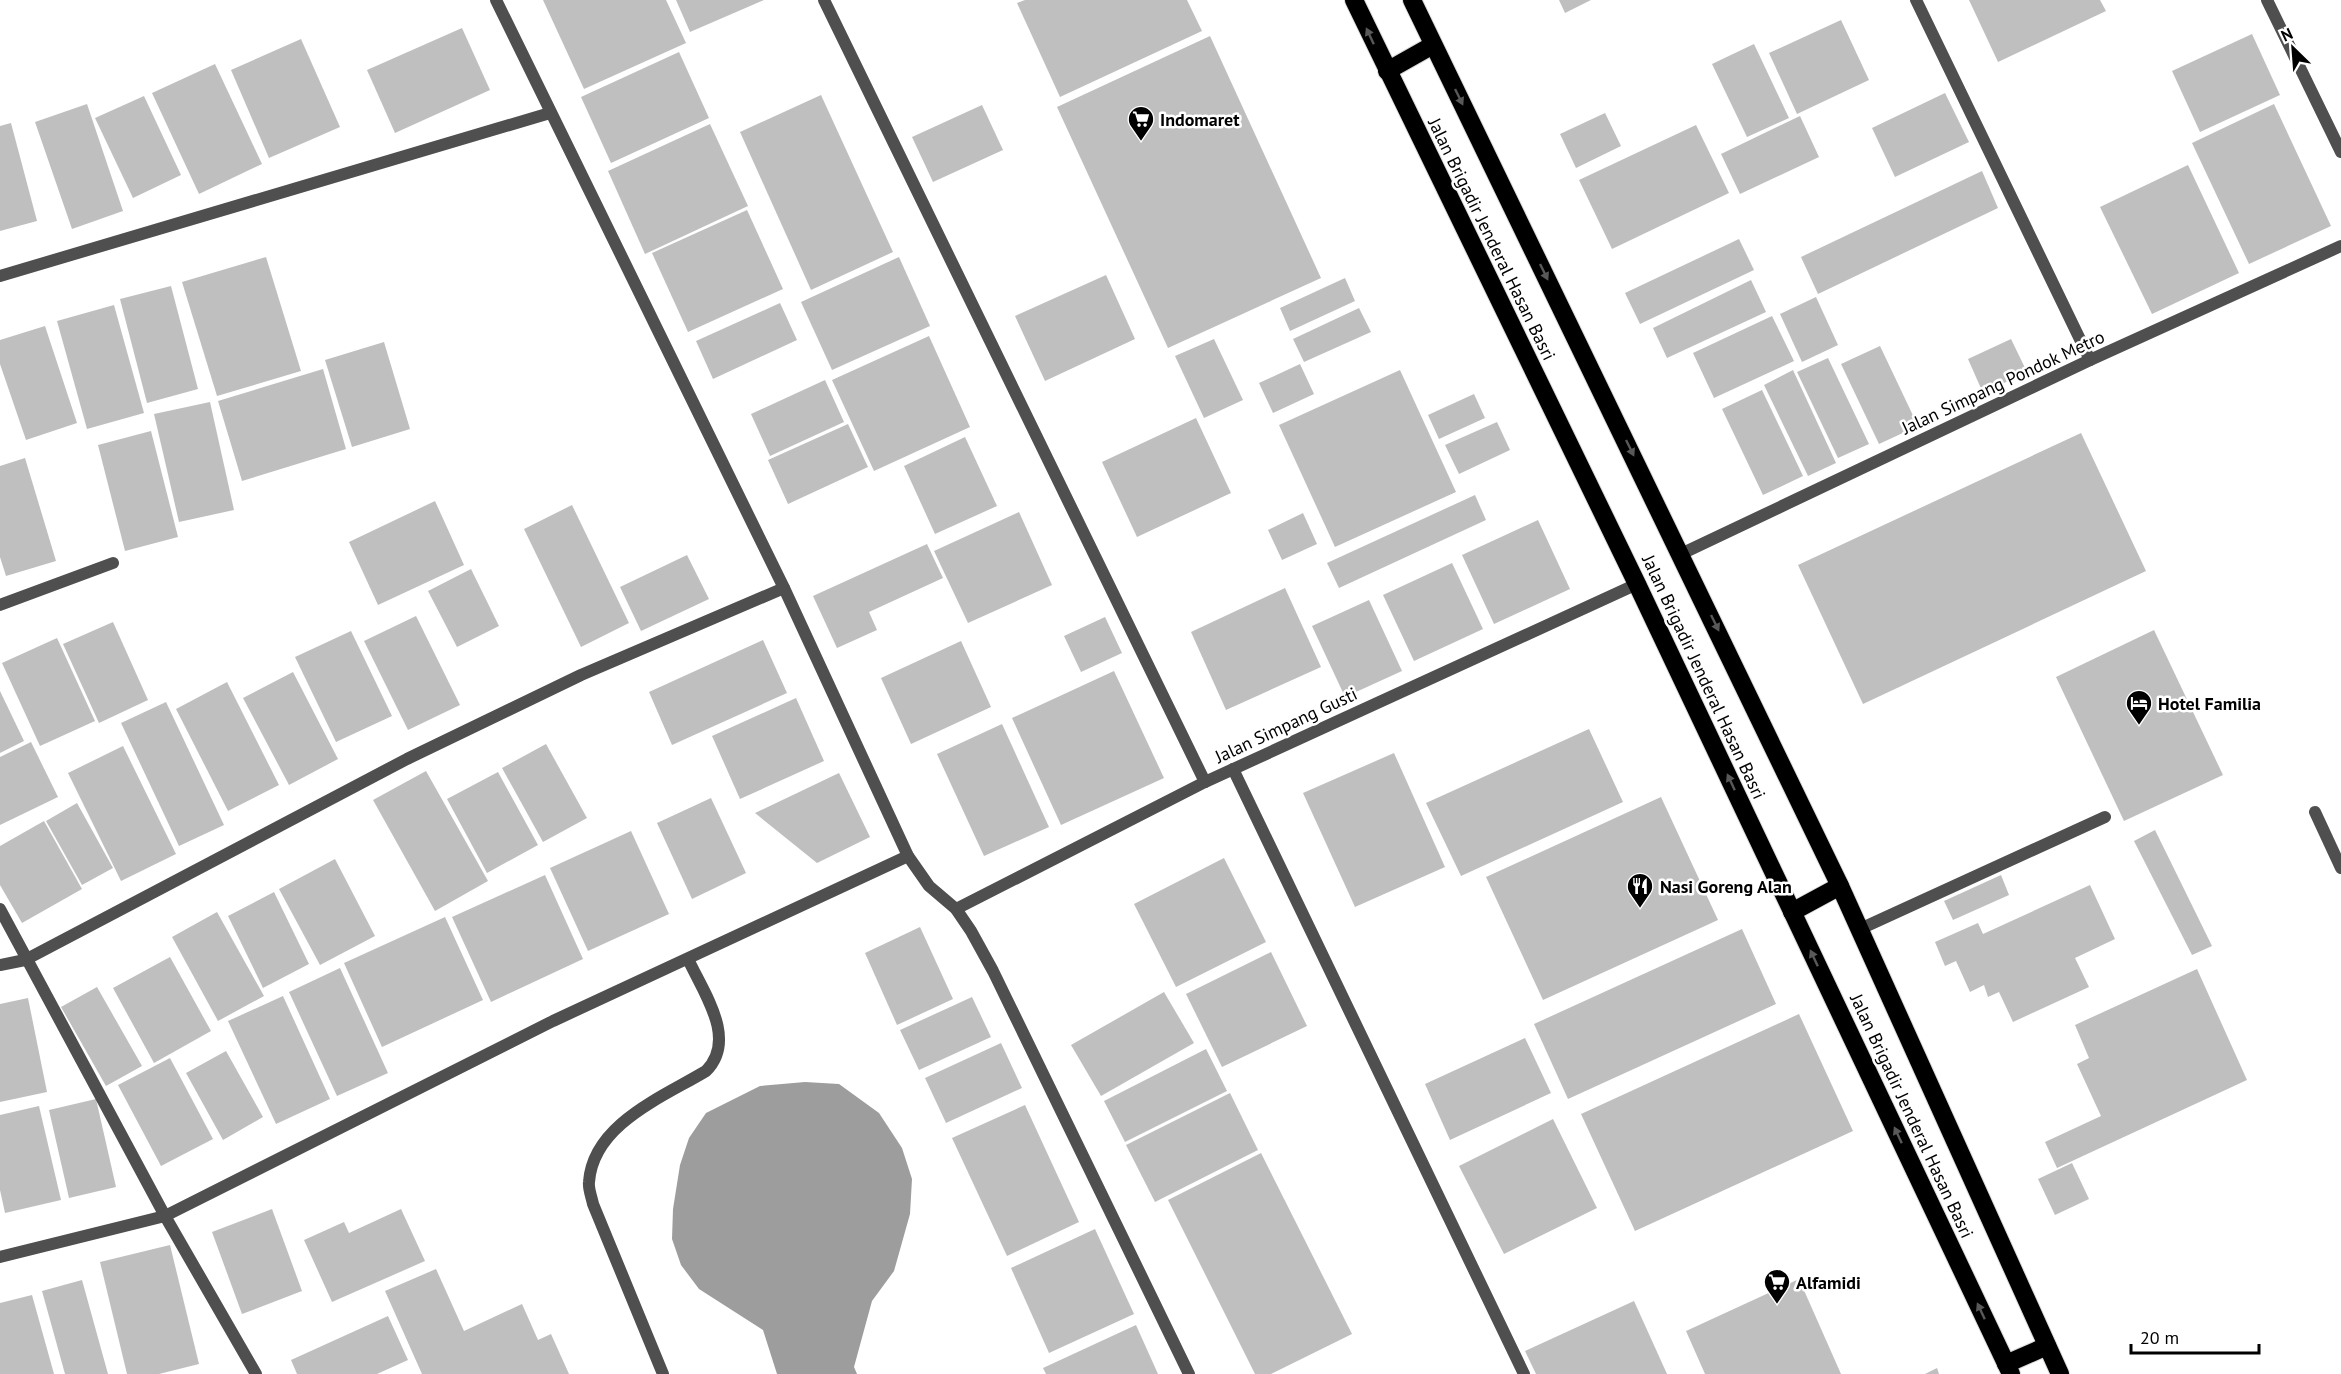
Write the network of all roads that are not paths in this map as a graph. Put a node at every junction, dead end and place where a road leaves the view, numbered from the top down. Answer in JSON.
{"nodes":[{"id":1,"x":496,"y":0,"type":"edge"},
{"id":2,"x":824,"y":0,"type":"edge"},
{"id":3,"x":1353,"y":0,"type":"edge"},
{"id":4,"x":1412,"y":0,"type":"edge"},
{"id":5,"x":1916,"y":0,"type":"edge"},
{"id":6,"x":2267,"y":0,"type":"edge"},
{"id":7,"x":1433,"y":45,"type":"junction"},
{"id":8,"x":1387,"y":71,"type":"junction"},
{"id":9,"x":550,"y":112,"type":"junction"},
{"id":10,"x":2341,"y":152,"type":"edge"},
{"id":11,"x":2341,"y":246,"type":"edge"},
{"id":12,"x":0,"y":276,"type":"edge"},
{"id":13,"x":2090,"y":360,"type":"junction"},
{"id":14,"x":1682,"y":554,"type":"junction"},
{"id":15,"x":113,"y":563,"type":"dead end"},
{"id":16,"x":1637,"y":584,"type":"junction"},
{"id":17,"x":784,"y":588,"type":"junction"},
{"id":18,"x":0,"y":605,"type":"edge"},
{"id":19,"x":1233,"y":769,"type":"junction"},
{"id":20,"x":1205,"y":782,"type":"junction"},
{"id":21,"x":2315,"y":812,"type":"dead end"},
{"id":22,"x":2105,"y":817,"type":"dead end"},
{"id":23,"x":908,"y":856,"type":"junction"},
{"id":24,"x":2341,"y":868,"type":"edge"},
{"id":25,"x":1840,"y":886,"type":"junction"},
{"id":26,"x":0,"y":909,"type":"edge"},
{"id":27,"x":956,"y":909,"type":"junction"},
{"id":28,"x":1792,"y":912,"type":"junction"},
{"id":29,"x":1860,"y":929,"type":"junction"},
{"id":30,"x":688,"y":959,"type":"junction"},
{"id":31,"x":25,"y":960,"type":"junction"},
{"id":32,"x":0,"y":965,"type":"edge"},
{"id":33,"x":165,"y":1216,"type":"junction"},
{"id":34,"x":0,"y":1257,"type":"edge"},
{"id":35,"x":2047,"y":1346,"type":"junction"},
{"id":36,"x":2009,"y":1369,"type":"edge"},
{"id":37,"x":256,"y":1374,"type":"edge"},
{"id":38,"x":663,"y":1374,"type":"edge"},
{"id":39,"x":1189,"y":1374,"type":"edge"},
{"id":40,"x":1524,"y":1374,"type":"edge"},
{"id":41,"x":2060,"y":1374,"type":"edge"}],
"edges":[{"from":1,"to":9,"type":"street"},
{"from":2,"to":20,"type":"street"},
{"from":8,"to":3,"type":"highway","name":"Jalan Brigadir Jenderal Hasan Basri","one_way":true},
{"from":4,"to":7,"type":"highway","name":"Jalan Brigadir Jenderal Hasan Basri"},
{"from":5,"to":13,"type":"street"},
{"from":6,"to":10,"type":"street"},
{"from":7,"to":8,"type":"highway"},
{"from":7,"to":14,"type":"highway","name":"Jalan Brigadir Jenderal Hasan Basri","one_way":true},
{"from":8,"to":16,"type":"highway","name":"Jalan Brigadir Jenderal Hasan Basri"},
{"from":9,"to":12,"type":"street"},
{"from":9,"to":17,"type":"street"},
{"from":11,"to":13,"type":"street","name":"Jalan Simpang Pondok Metro"},
{"from":13,"to":14,"type":"street","name":"Jalan Simpang Pondok Metro"},
{"from":14,"to":25,"type":"highway","name":"Jalan Brigadir Jenderal Hasan Basri","one_way":true},
{"from":15,"to":18,"type":"street"},
{"from":16,"to":19,"type":"street","name":"Jalan Simpang Gusti"},
{"from":28,"to":16,"type":"highway","name":"Jalan Brigadir Jenderal Hasan Basri","one_way":true},
{"from":17,"to":23,"type":"street"},
{"from":17,"to":31,"type":"street"},
{"from":19,"to":20,"type":"street","name":"Jalan Simpang Gusti"},
{"from":19,"to":40,"type":"street"},
{"from":20,"to":27,"type":"street","name":"Jalan Simpang Gusti"},
{"from":21,"to":24,"type":"street"},
{"from":22,"to":29,"type":"street"},
{"from":23,"to":27,"type":"street"},
{"from":23,"to":30,"type":"street"},
{"from":25,"to":28,"type":"highway"},
{"from":25,"to":29,"type":"highway","name":"Jalan Brigadir Jenderal Hasan Basri"},
{"from":26,"to":31,"type":"street"},
{"from":27,"to":39,"type":"street"},
{"from":36,"to":28,"type":"highway","name":"Jalan Brigadir Jenderal Hasan Basri","one_way":true},
{"from":29,"to":35,"type":"highway","name":"Jalan Brigadir Jenderal Hasan Basri"},
{"from":30,"to":33,"type":"street"},
{"from":30,"to":38,"type":"street"},
{"from":31,"to":32,"type":"street"},
{"from":31,"to":33,"type":"street"},
{"from":33,"to":34,"type":"street"},
{"from":33,"to":37,"type":"street"},
{"from":35,"to":36,"type":"highway"},
{"from":35,"to":41,"type":"highway","name":"Jalan Brigadir Jenderal Hasan Basri"}]}
